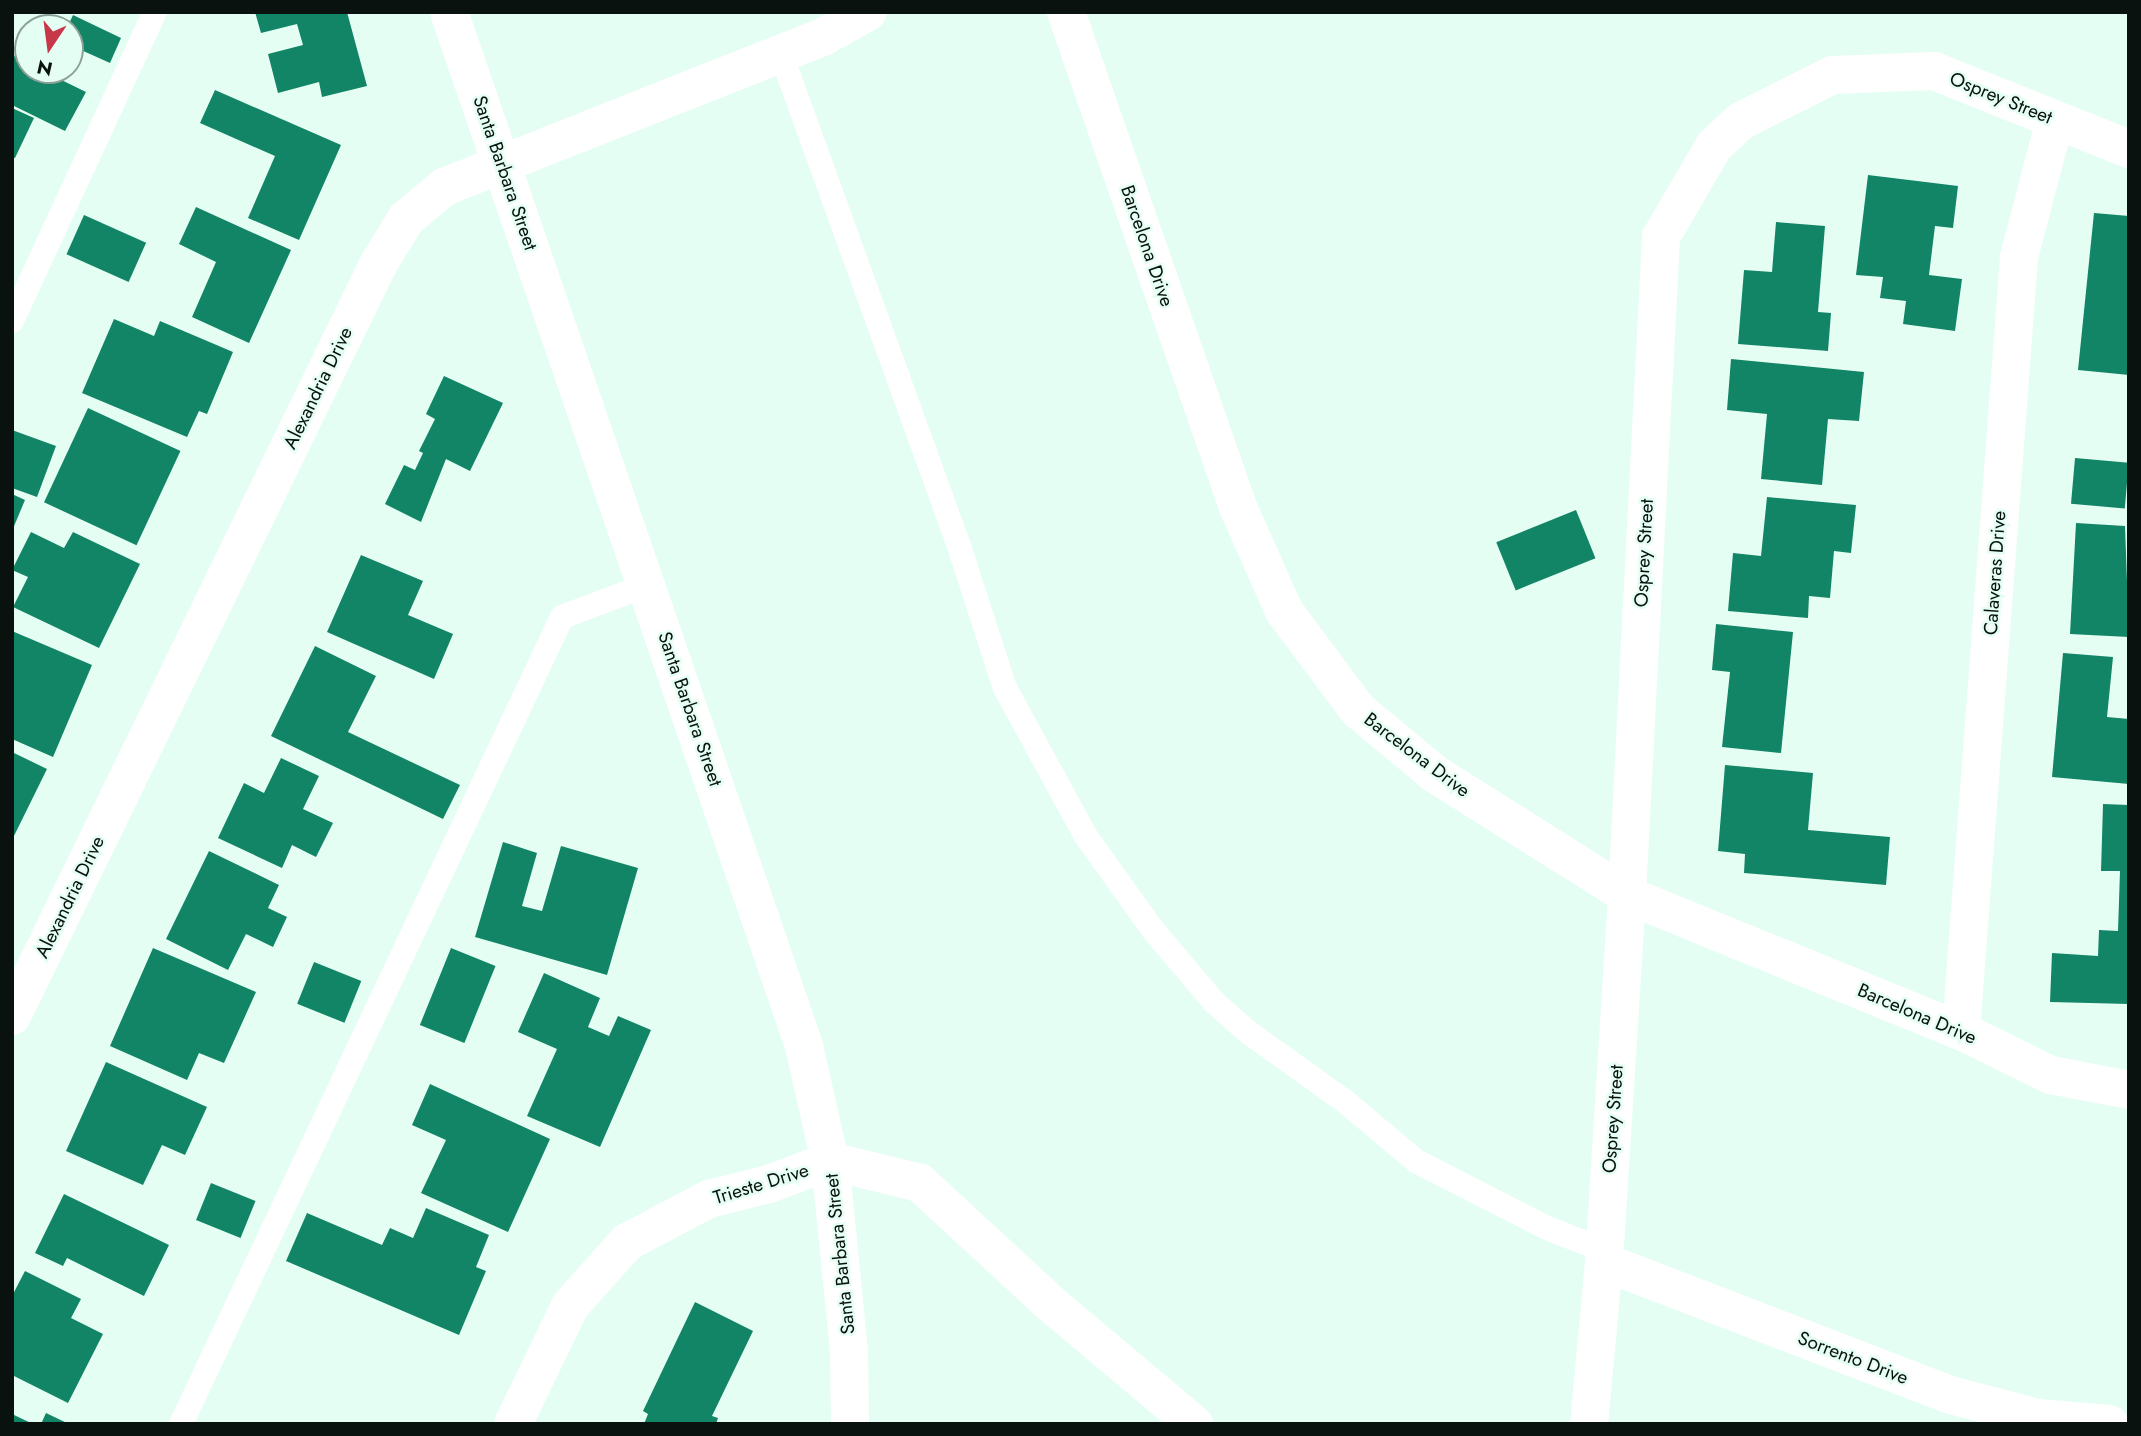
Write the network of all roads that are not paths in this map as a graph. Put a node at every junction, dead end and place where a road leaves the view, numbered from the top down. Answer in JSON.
{"nodes":[{"id":1,"x":155,"y":12,"type":"edge"},
{"id":2,"x":449,"y":12,"type":"edge"},
{"id":3,"x":868,"y":12,"type":"edge"},
{"id":4,"x":1066,"y":12,"type":"edge"},
{"id":5,"x":781,"y":54,"type":"junction"},
{"id":6,"x":2054,"y":120,"type":"junction"},
{"id":7,"x":2129,"y":149,"type":"edge"},
{"id":8,"x":501,"y":162,"type":"junction"},
{"id":9,"x":12,"y":321,"type":"edge"},
{"id":10,"x":647,"y":585,"type":"junction"},
{"id":11,"x":1627,"y":895,"type":"junction"},
{"id":12,"x":12,"y":1016,"type":"edge"},
{"id":13,"x":1961,"y":1031,"type":"junction"},
{"id":14,"x":2129,"y":1090,"type":"edge"},
{"id":15,"x":830,"y":1161,"type":"junction"},
{"id":16,"x":1604,"y":1257,"type":"junction"},
{"id":17,"x":181,"y":1424,"type":"edge"},
{"id":18,"x":513,"y":1424,"type":"edge"},
{"id":19,"x":850,"y":1424,"type":"edge"},
{"id":20,"x":1194,"y":1424,"type":"edge"},
{"id":21,"x":1589,"y":1424,"type":"edge"},
{"id":22,"x":2110,"y":1424,"type":"edge"}],
"edges":[{"from":1,"to":9,"type":"lane"},
{"from":2,"to":8,"type":"street","name":"Santa Barbara Street"},
{"from":3,"to":5,"type":"street","name":"Alexandria Drive"},
{"from":4,"to":11,"type":"street","name":"Barcelona Drive"},
{"from":5,"to":8,"type":"street","name":"Alexandria Drive"},
{"from":5,"to":16,"type":"lane"},
{"from":6,"to":7,"type":"street","name":"Osprey Street"},
{"from":6,"to":11,"type":"street","name":"Osprey Street"},
{"from":6,"to":13,"type":"street","name":"Calaveras Drive"},
{"from":8,"to":10,"type":"street","name":"Santa Barbara Street"},
{"from":8,"to":12,"type":"street","name":"Alexandria Drive"},
{"from":10,"to":15,"type":"street","name":"Santa Barbara Street"},
{"from":10,"to":17,"type":"lane"},
{"from":11,"to":13,"type":"street","name":"Barcelona Drive"},
{"from":11,"to":16,"type":"street","name":"Osprey Street"},
{"from":13,"to":14,"type":"street","name":"Barcelona Drive"},
{"from":15,"to":18,"type":"street","name":"Trieste Drive"},
{"from":15,"to":19,"type":"street","name":"Santa Barbara Street"},
{"from":15,"to":20,"type":"street","name":"Trieste Drive"},
{"from":16,"to":21,"type":"street","name":"Osprey Street"},
{"from":16,"to":22,"type":"street","name":"Sorrento Drive"}]}
